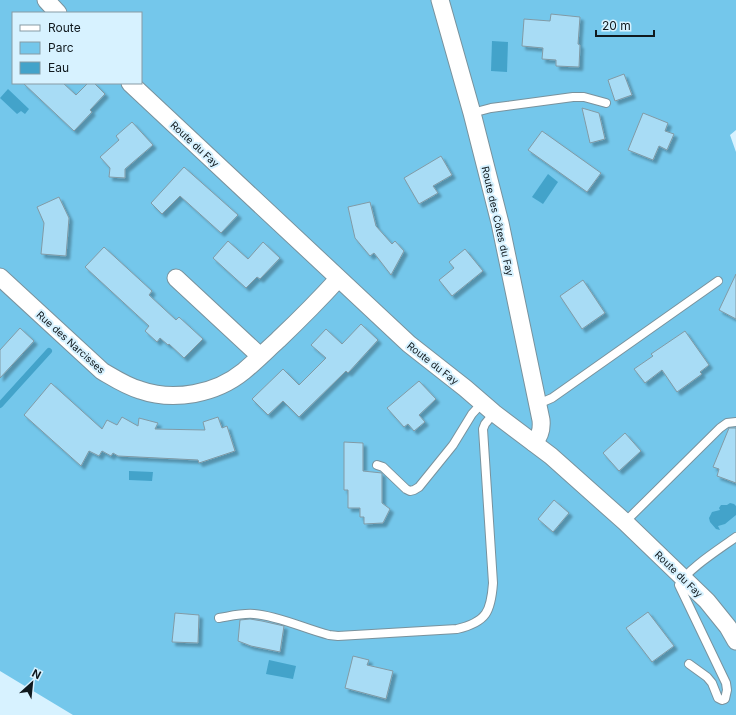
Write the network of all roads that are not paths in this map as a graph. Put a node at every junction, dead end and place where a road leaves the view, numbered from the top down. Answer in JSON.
{"nodes":[{"id":1,"x":46,"y":0,"type":"edge"},
{"id":2,"x":440,"y":0,"type":"edge"},
{"id":3,"x":57,"y":12,"type":"edge"},
{"id":4,"x":131,"y":84,"type":"edge"},
{"id":5,"x":606,"y":103,"type":"dead end"},
{"id":6,"x":472,"y":113,"type":"junction"},
{"id":7,"x":0,"y":277,"type":"edge"},
{"id":8,"x":176,"y":278,"type":"dead end"},
{"id":9,"x":338,"y":279,"type":"junction"},
{"id":10,"x":718,"y":280,"type":"dead end"},
{"id":11,"x":260,"y":356,"type":"junction"},
{"id":12,"x":538,"y":404,"type":"junction"},
{"id":13,"x":488,"y":408,"type":"junction"},
{"id":14,"x":736,"y":422,"type":"edge"},
{"id":15,"x":534,"y":443,"type":"junction"},
{"id":16,"x":377,"y":465,"type":"dead end"},
{"id":17,"x":625,"y":522,"type":"junction"},
{"id":18,"x":736,"y":537,"type":"edge"},
{"id":19,"x":684,"y":578,"type":"junction"},
{"id":20,"x":219,"y":618,"type":"dead end"},
{"id":21,"x":736,"y":641,"type":"edge"},
{"id":22,"x":688,"y":664,"type":"dead end"}],
"edges":[{"from":1,"to":3,"type":"street"},
{"from":2,"to":6,"type":"street","name":"Route des Côtes du Fay"},
{"from":4,"to":9,"type":"street","name":"Route du Fay"},
{"from":5,"to":6,"type":"lane"},
{"from":6,"to":12,"type":"street","name":"Route des Côtes du Fay"},
{"from":7,"to":11,"type":"street","name":"Rue des Narcisses"},
{"from":8,"to":11,"type":"street"},
{"from":9,"to":11,"type":"street","name":"Rue des Narcisses"},
{"from":9,"to":13,"type":"street","name":"Route du Fay"},
{"from":10,"to":12,"type":"lane"},
{"from":12,"to":15,"type":"street","name":"Route des Côtes du Fay"},
{"from":13,"to":15,"type":"street","name":"Route du Fay"},
{"from":13,"to":16,"type":"lane"},
{"from":13,"to":20,"type":"lane"},
{"from":14,"to":17,"type":"lane"},
{"from":15,"to":17,"type":"street","name":"Route du Fay"},
{"from":17,"to":19,"type":"street","name":"Route du Fay"},
{"from":18,"to":19,"type":"lane"},
{"from":19,"to":21,"type":"street","name":"Route du Fay"},
{"from":19,"to":22,"type":"lane"}]}
